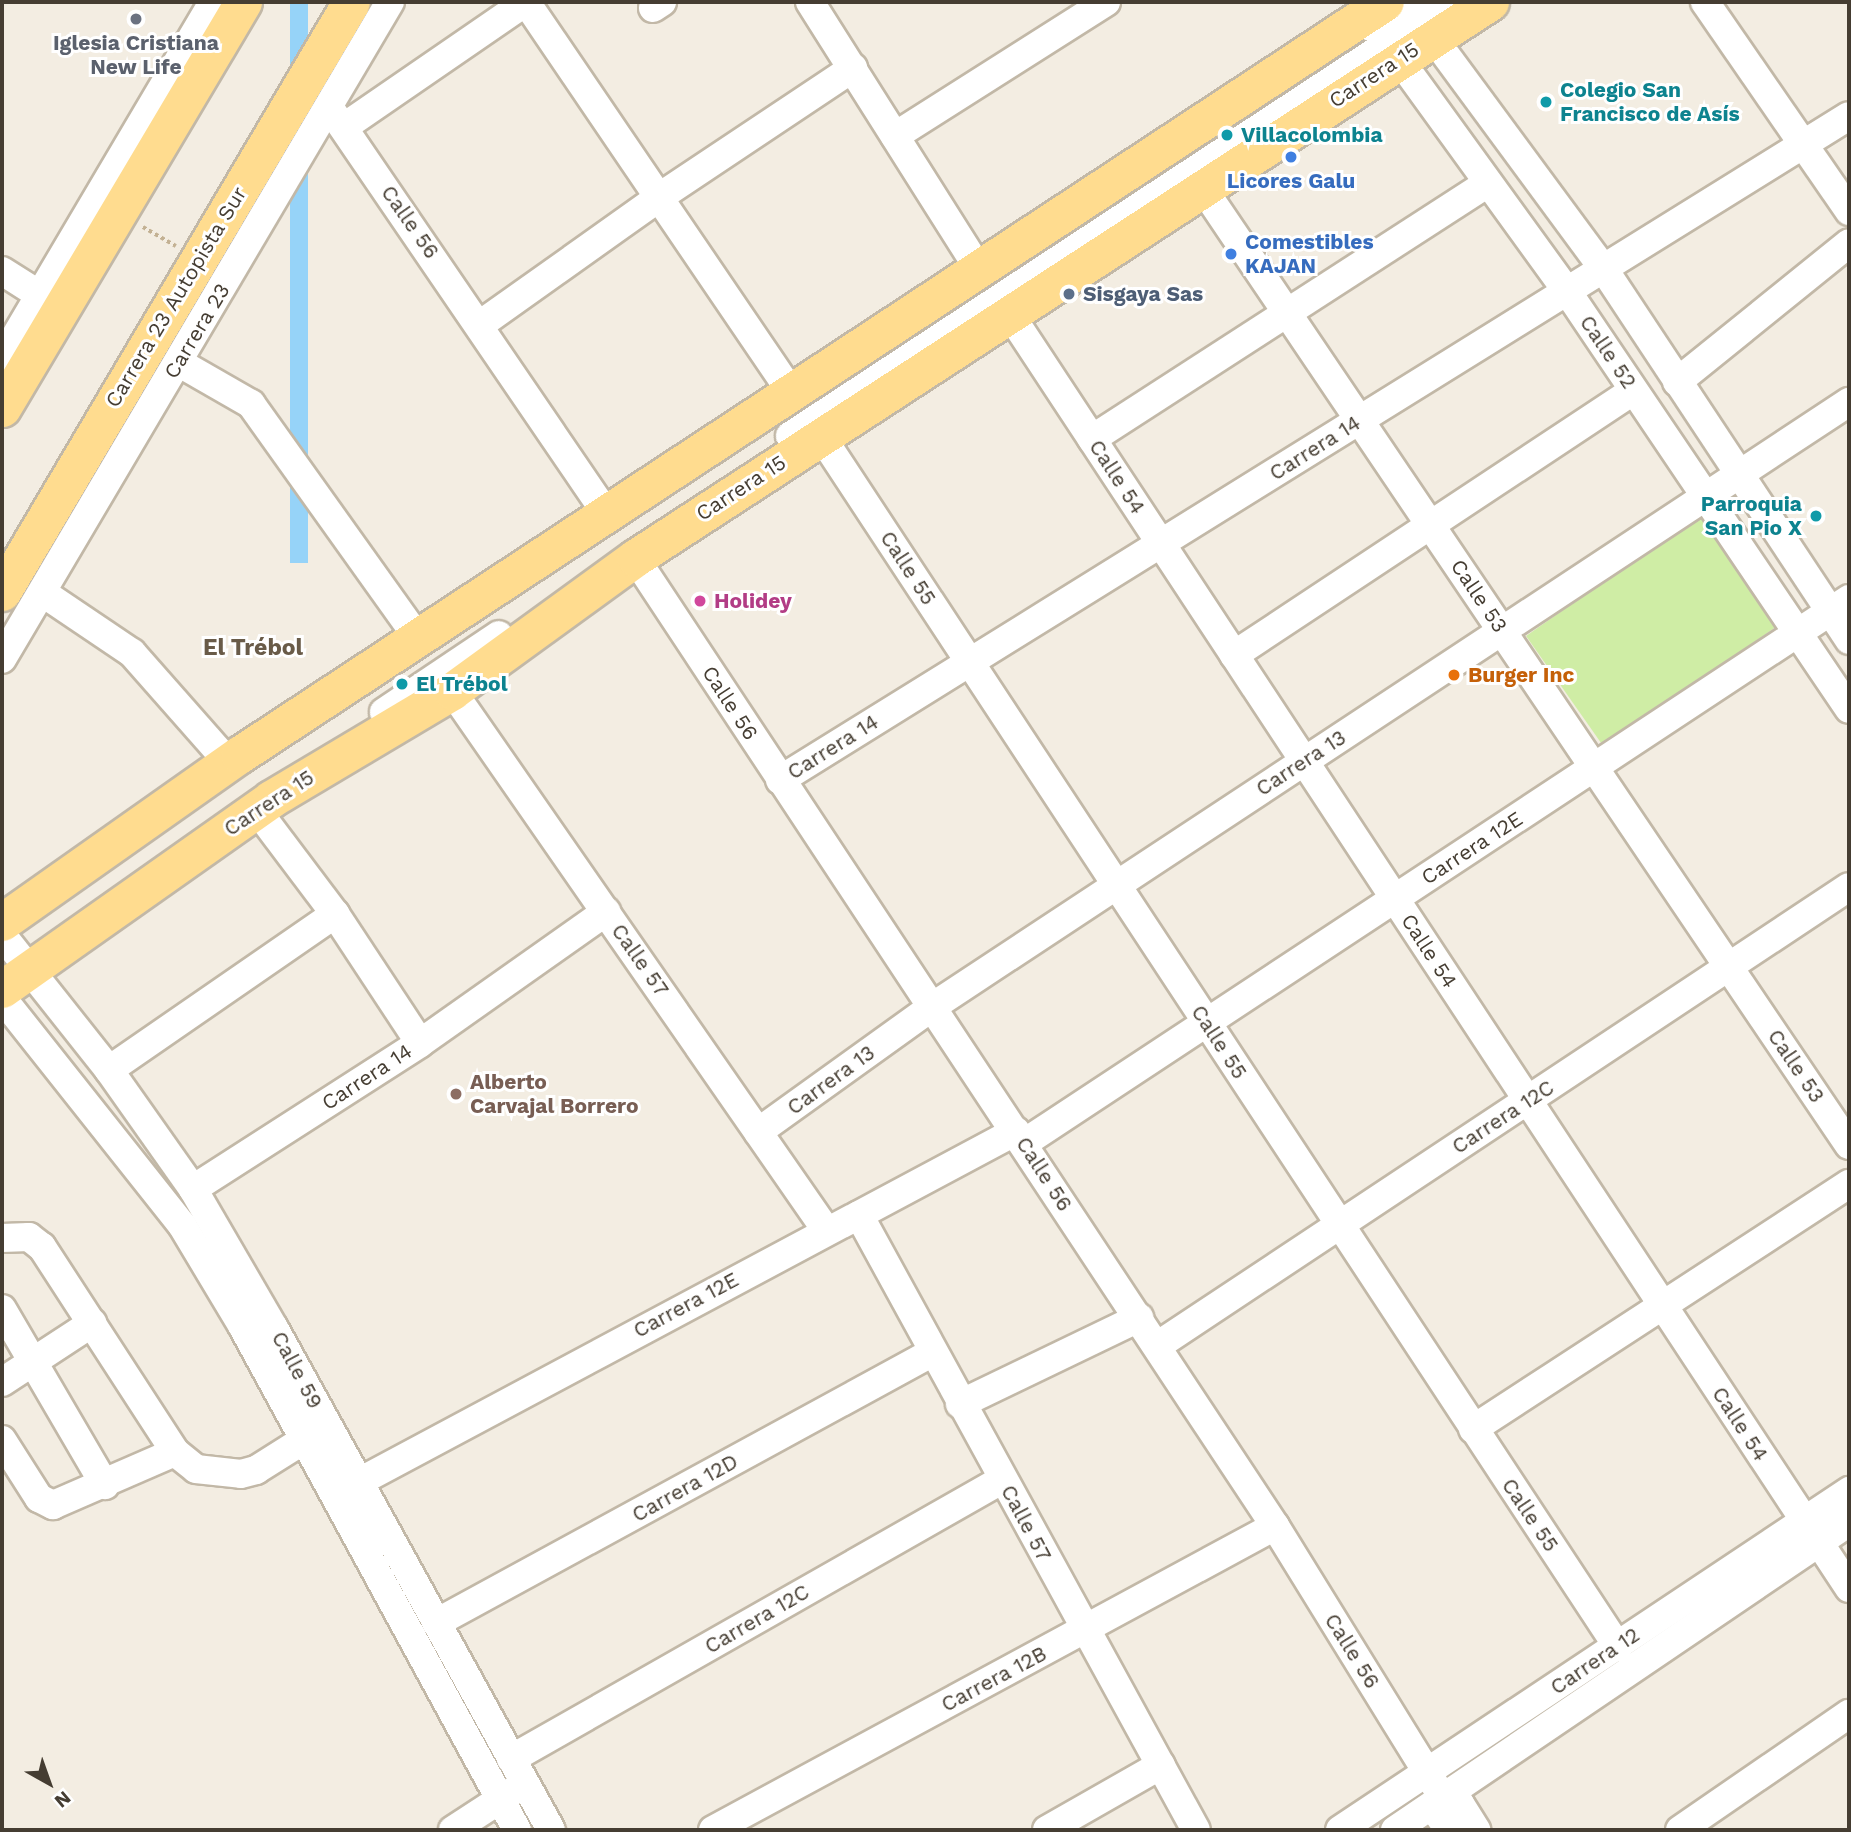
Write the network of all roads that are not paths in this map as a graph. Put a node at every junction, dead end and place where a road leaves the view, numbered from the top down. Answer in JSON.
{"nodes":[{"id":1,"x":213,"y":2,"type":"edge"},
{"id":2,"x":243,"y":2,"type":"edge"},
{"id":3,"x":351,"y":2,"type":"edge"},
{"id":4,"x":390,"y":2,"type":"edge"},
{"id":5,"x":526,"y":2,"type":"edge"},
{"id":6,"x":1106,"y":2,"type":"edge"},
{"id":7,"x":1451,"y":2,"type":"edge"},
{"id":8,"x":1490,"y":2,"type":"edge"},
{"id":9,"x":1705,"y":2,"type":"edge"},
{"id":10,"x":820,"y":5,"type":"edge"},
{"id":11,"x":1396,"y":19,"type":"edge"},
{"id":12,"x":852,"y":68,"type":"junction"},
{"id":13,"x":1849,"y":116,"type":"edge"},
{"id":14,"x":337,"y":117,"type":"junction"},
{"id":15,"x":895,"y":136,"type":"junction"},
{"id":16,"x":1802,"y":145,"type":"junction"},
{"id":17,"x":1486,"y":184,"type":"junction"},
{"id":18,"x":1202,"y":187,"type":"junction"},
{"id":19,"x":661,"y":196,"type":"junction"},
{"id":20,"x":1849,"y":211,"type":"edge"},
{"id":21,"x":128,"y":224,"type":"junction"},
{"id":22,"x":71,"y":243,"type":"junction"},
{"id":23,"x":1849,"y":243,"type":"edge"},
{"id":24,"x":979,"y":268,"type":"junction"},
{"id":25,"x":1603,"y":268,"type":"junction"},
{"id":26,"x":2,"y":271,"type":"edge"},
{"id":27,"x":1567,"y":291,"type":"junction"},
{"id":28,"x":38,"y":298,"type":"junction"},
{"id":29,"x":1009,"y":313,"type":"junction"},
{"id":30,"x":1287,"y":313,"type":"junction"},
{"id":31,"x":481,"y":324,"type":"junction"},
{"id":32,"x":40,"y":344,"type":"junction"},
{"id":33,"x":2,"y":359,"type":"edge"},
{"id":34,"x":178,"y":362,"type":"junction"},
{"id":35,"x":1677,"y":382,"type":"junction"},
{"id":36,"x":1633,"y":391,"type":"junction"},
{"id":37,"x":791,"y":392,"type":"junction"},
{"id":38,"x":1849,"y":402,"type":"edge"},
{"id":39,"x":2,"y":408,"type":"edge"},
{"id":40,"x":1360,"y":420,"type":"junction"},
{"id":41,"x":821,"y":436,"type":"junction"},
{"id":42,"x":1092,"y":439,"type":"junction"},
{"id":43,"x":1738,"y":475,"type":"junction"},
{"id":44,"x":1705,"y":497,"type":"junction"},
{"id":45,"x":606,"y":513,"type":"junction"},
{"id":46,"x":1431,"y":525,"type":"junction"},
{"id":47,"x":1161,"y":544,"type":"junction"},
{"id":48,"x":635,"y":558,"type":"junction"},
{"id":49,"x":2,"y":592,"type":"edge"},
{"id":50,"x":43,"y":593,"type":"junction"},
{"id":51,"x":1840,"y":605,"type":"edge"},
{"id":52,"x":1502,"y":631,"type":"junction"},
{"id":53,"x":1798,"y":632,"type":"junction"},
{"id":54,"x":417,"y":636,"type":"junction"},
{"id":55,"x":1849,"y":640,"type":"edge"},
{"id":56,"x":1234,"y":655,"type":"junction"},
{"id":57,"x":2,"y":659,"type":"edge"},
{"id":58,"x":970,"y":663,"type":"junction"},
{"id":59,"x":453,"y":691,"type":"junction"},
{"id":60,"x":1849,"y":709,"type":"edge"},
{"id":61,"x":1304,"y":761,"type":"junction"},
{"id":62,"x":229,"y":763,"type":"junction"},
{"id":63,"x":1594,"y":767,"type":"junction"},
{"id":64,"x":780,"y":780,"type":"junction"},
{"id":65,"x":256,"y":809,"type":"junction"},
{"id":66,"x":1116,"y":885,"type":"junction"},
{"id":67,"x":1849,"y":887,"type":"edge"},
{"id":68,"x":1394,"y":898,"type":"junction"},
{"id":69,"x":606,"y":912,"type":"junction"},
{"id":70,"x":335,"y":914,"type":"junction"},
{"id":71,"x":7,"y":952,"type":"edge"},
{"id":72,"x":1729,"y":967,"type":"junction"},
{"id":73,"x":2,"y":998,"type":"edge"},
{"id":74,"x":932,"y":1007,"type":"junction"},
{"id":75,"x":1206,"y":1023,"type":"junction"},
{"id":76,"x":420,"y":1043,"type":"junction"},
{"id":77,"x":109,"y":1070,"type":"junction"},
{"id":78,"x":1527,"y":1101,"type":"junction"},
{"id":79,"x":758,"y":1132,"type":"junction"},
{"id":80,"x":1020,"y":1137,"type":"junction"},
{"id":81,"x":1849,"y":1145,"type":"edge"},
{"id":82,"x":1849,"y":1184,"type":"edge"},
{"id":83,"x":199,"y":1199,"type":"junction"},
{"id":84,"x":859,"y":1215,"type":"junction"},
{"id":85,"x":182,"y":1225,"type":"junction"},
{"id":86,"x":1339,"y":1225,"type":"junction"},
{"id":87,"x":826,"y":1230,"type":"junction"},
{"id":88,"x":2,"y":1238,"type":"edge"},
{"id":89,"x":1662,"y":1306,"type":"junction"},
{"id":90,"x":2,"y":1308,"type":"edge"},
{"id":91,"x":1139,"y":1318,"type":"junction"},
{"id":92,"x":92,"y":1323,"type":"junction"},
{"id":93,"x":1157,"y":1346,"type":"junction"},
{"id":94,"x":933,"y":1352,"type":"junction"},
{"id":95,"x":33,"y":1362,"type":"junction"},
{"id":96,"x":2,"y":1382,"type":"edge"},
{"id":97,"x":960,"y":1404,"type":"junction"},
{"id":98,"x":1473,"y":1429,"type":"junction"},
{"id":99,"x":315,"y":1432,"type":"junction"},
{"id":100,"x":2,"y":1440,"type":"edge"},
{"id":101,"x":175,"y":1452,"type":"junction"},
{"id":102,"x":1003,"y":1479,"type":"junction"},
{"id":103,"x":357,"y":1483,"type":"junction"},
{"id":104,"x":105,"y":1485,"type":"junction"},
{"id":105,"x":1849,"y":1490,"type":"edge"},
{"id":106,"x":1849,"y":1522,"type":"edge"},
{"id":107,"x":1275,"y":1526,"type":"junction"},
{"id":108,"x":1811,"y":1532,"type":"junction"},
{"id":109,"x":1849,"y":1588,"type":"edge"},
{"id":110,"x":436,"y":1623,"type":"junction"},
{"id":111,"x":1084,"y":1630,"type":"junction"},
{"id":112,"x":1618,"y":1647,"type":"junction"},
{"id":113,"x":1849,"y":1714,"type":"edge"},
{"id":114,"x":1161,"y":1766,"type":"junction"},
{"id":115,"x":518,"y":1771,"type":"junction"},
{"id":116,"x":1427,"y":1773,"type":"junction"},
{"id":117,"x":500,"y":1799,"type":"junction"},
{"id":118,"x":1444,"y":1815,"type":"edge"},
{"id":119,"x":453,"y":1830,"type":"edge"},
{"id":120,"x":517,"y":1830,"type":"edge"},
{"id":121,"x":551,"y":1830,"type":"edge"},
{"id":122,"x":713,"y":1830,"type":"edge"},
{"id":123,"x":1047,"y":1830,"type":"edge"},
{"id":124,"x":1196,"y":1830,"type":"edge"},
{"id":125,"x":1340,"y":1830,"type":"edge"},
{"id":126,"x":1395,"y":1830,"type":"edge"},
{"id":127,"x":1476,"y":1830,"type":"edge"},
{"id":128,"x":1680,"y":1830,"type":"edge"}],
"edges":[{"from":1,"to":22,"type":"street"},
{"from":2,"to":21,"type":"main road"},
{"from":3,"to":49,"type":"main road","name":"Carrera 23 Autopista Sur"},
{"from":4,"to":14,"type":"street","name":"Carrera 23"},
{"from":5,"to":14,"type":"street"},
{"from":5,"to":19,"type":"street"},
{"from":6,"to":15,"type":"street"},
{"from":7,"to":11,"type":"street"},
{"from":8,"to":11,"type":"main road","name":"Carrera 15"},
{"from":9,"to":16,"type":"street"},
{"from":10,"to":12,"type":"street"},
{"from":11,"to":17,"type":"street","name":"Calle 52"},
{"from":11,"to":18,"type":"main road","name":"Carrera 15"},
{"from":11,"to":24,"type":"main road","name":"Carrera 15"},
{"from":11,"to":25,"type":"street","name":"Calle 52"},
{"from":11,"to":71,"type":"street"},
{"from":12,"to":15,"type":"street"},
{"from":12,"to":19,"type":"street"},
{"from":13,"to":16,"type":"street","name":"Carrera 14"},
{"from":14,"to":31,"type":"street","name":"Calle 56"},
{"from":14,"to":34,"type":"street","name":"Carrera 23"},
{"from":15,"to":24,"type":"street"},
{"from":16,"to":20,"type":"street"},
{"from":16,"to":25,"type":"street","name":"Carrera 14"},
{"from":17,"to":27,"type":"street","name":"Calle 52"},
{"from":17,"to":30,"type":"street"},
{"from":18,"to":29,"type":"main road","name":"Carrera 15"},
{"from":18,"to":30,"type":"street","name":"Calle 53"},
{"from":19,"to":31,"type":"street"},
{"from":19,"to":37,"type":"street"},
{"from":21,"to":22,"type":"main road"},
{"from":21,"to":32,"type":"main road"},
{"from":22,"to":28,"type":"street"},
{"from":23,"to":35,"type":"street"},
{"from":24,"to":37,"type":"main road","name":"Carrera 15"},
{"from":25,"to":27,"type":"street","name":"Carrera 14"},
{"from":25,"to":35,"type":"street","name":"Calle 52"},
{"from":26,"to":28,"type":"street"},
{"from":27,"to":36,"type":"street","name":"Calle 52"},
{"from":27,"to":40,"type":"street","name":"Carrera 14"},
{"from":28,"to":32,"type":"main road"},
{"from":28,"to":33,"type":"street"},
{"from":29,"to":41,"type":"main road","name":"Carrera 15"},
{"from":29,"to":42,"type":"street","name":"Calle 54"},
{"from":30,"to":40,"type":"street","name":"Calle 53"},
{"from":30,"to":42,"type":"street"},
{"from":31,"to":45,"type":"street","name":"Calle 56"},
{"from":32,"to":39,"type":"main road"},
{"from":34,"to":50,"type":"street","name":"Carrera 23"},
{"from":34,"to":54,"type":"street"},
{"from":35,"to":43,"type":"street","name":"Calle 52"},
{"from":36,"to":44,"type":"street","name":"Calle 52"},
{"from":36,"to":46,"type":"street"},
{"from":37,"to":45,"type":"main road","name":"Carrera 15"},
{"from":38,"to":43,"type":"street","name":"Carrera 13"},
{"from":40,"to":46,"type":"street","name":"Calle 53"},
{"from":40,"to":47,"type":"street","name":"Carrera 14"},
{"from":41,"to":48,"type":"main road","name":"Carrera 15"},
{"from":41,"to":58,"type":"street","name":"Calle 55"},
{"from":42,"to":47,"type":"street","name":"Calle 54"},
{"from":43,"to":44,"type":"street","name":"Carrera 13"},
{"from":43,"to":51,"type":"street","name":"Calle 52"},
{"from":44,"to":52,"type":"street","name":"Carrera 13"},
{"from":44,"to":53,"type":"street","name":"Calle 52"},
{"from":45,"to":54,"type":"main road","name":"Carrera 15"},
{"from":46,"to":52,"type":"street","name":"Calle 53"},
{"from":46,"to":56,"type":"street"},
{"from":47,"to":56,"type":"street","name":"Calle 54"},
{"from":47,"to":58,"type":"street","name":"Carrera 14"},
{"from":48,"to":59,"type":"main road","name":"Carrera 15"},
{"from":48,"to":64,"type":"street","name":"Calle 56"},
{"from":50,"to":57,"type":"street","name":"Carrera 23"},
{"from":50,"to":62,"type":"street"},
{"from":51,"to":53,"type":"street","name":"Carrera 12E"},
{"from":51,"to":55,"type":"street","name":"Calle 52"},
{"from":52,"to":61,"type":"street","name":"Carrera 13"},
{"from":52,"to":63,"type":"street","name":"Calle 53"},
{"from":53,"to":60,"type":"street","name":"Calle 52"},
{"from":53,"to":63,"type":"street","name":"Carrera 12E"},
{"from":54,"to":62,"type":"main road","name":"Carrera 15"},
{"from":56,"to":61,"type":"street","name":"Calle 54"},
{"from":58,"to":64,"type":"street","name":"Carrera 14"},
{"from":58,"to":66,"type":"street","name":"Calle 55"},
{"from":59,"to":65,"type":"main road","name":"Carrera 15"},
{"from":59,"to":69,"type":"street","name":"Calle 57"},
{"from":61,"to":66,"type":"street","name":"Carrera 13"},
{"from":61,"to":68,"type":"street","name":"Calle 54"},
{"from":62,"to":71,"type":"main road","name":"Carrera 15"},
{"from":63,"to":68,"type":"street","name":"Carrera 12E"},
{"from":63,"to":72,"type":"street","name":"Calle 53"},
{"from":64,"to":74,"type":"street","name":"Calle 56"},
{"from":65,"to":70,"type":"street"},
{"from":65,"to":71,"type":"main road","name":"Carrera 15"},
{"from":66,"to":74,"type":"street","name":"Carrera 13"},
{"from":66,"to":75,"type":"street","name":"Calle 55"},
{"from":67,"to":72,"type":"street","name":"Carrera 12C"},
{"from":68,"to":75,"type":"street","name":"Carrera 12E"},
{"from":68,"to":78,"type":"street","name":"Calle 54"},
{"from":69,"to":76,"type":"street","name":"Carrera 14"},
{"from":69,"to":79,"type":"street","name":"Calle 57"},
{"from":70,"to":76,"type":"street"},
{"from":70,"to":77,"type":"street"},
{"from":71,"to":77,"type":"street","name":"Calle 59"},
{"from":72,"to":78,"type":"street","name":"Carrera 12C"},
{"from":72,"to":81,"type":"street","name":"Calle 53"},
{"from":73,"to":85,"type":"street","name":"Calle 59"},
{"from":74,"to":79,"type":"street","name":"Carrera 13"},
{"from":74,"to":80,"type":"street","name":"Calle 56"},
{"from":75,"to":80,"type":"street","name":"Carrera 12E"},
{"from":75,"to":86,"type":"street","name":"Calle 55"},
{"from":76,"to":83,"type":"street","name":"Carrera 14"},
{"from":77,"to":83,"type":"street","name":"Calle 59"},
{"from":78,"to":86,"type":"street","name":"Carrera 12C"},
{"from":78,"to":89,"type":"street","name":"Calle 54"},
{"from":79,"to":87,"type":"street","name":"Calle 57"},
{"from":80,"to":84,"type":"street","name":"Carrera 12E"},
{"from":80,"to":91,"type":"street","name":"Calle 56"},
{"from":82,"to":89,"type":"street"},
{"from":83,"to":85,"type":"street","name":"Carrera 14"},
{"from":83,"to":99,"type":"street","name":"Calle 59"},
{"from":84,"to":87,"type":"street","name":"Carrera 12E"},
{"from":84,"to":94,"type":"street","name":"Calle 57"},
{"from":85,"to":99,"type":"street","name":"Calle 59"},
{"from":86,"to":93,"type":"street","name":"Carrera 12C"},
{"from":86,"to":98,"type":"street","name":"Calle 55"},
{"from":87,"to":103,"type":"street","name":"Carrera 12E"},
{"from":88,"to":92,"type":"street"},
{"from":89,"to":98,"type":"street"},
{"from":89,"to":108,"type":"street","name":"Calle 54"},
{"from":90,"to":95,"type":"street"},
{"from":91,"to":93,"type":"street","name":"Calle 56"},
{"from":91,"to":97,"type":"street"},
{"from":92,"to":95,"type":"street"},
{"from":92,"to":101,"type":"street"},
{"from":93,"to":107,"type":"street","name":"Calle 56"},
{"from":94,"to":97,"type":"street","name":"Calle 57"},
{"from":94,"to":110,"type":"street","name":"Carrera 12D"},
{"from":95,"to":96,"type":"street"},
{"from":95,"to":104,"type":"street"},
{"from":97,"to":102,"type":"street","name":"Calle 57"},
{"from":98,"to":112,"type":"street","name":"Calle 55"},
{"from":99,"to":101,"type":"street"},
{"from":99,"to":103,"type":"street","name":"Calle 59"},
{"from":99,"to":117,"type":"street","name":"Calle 59"},
{"from":100,"to":104,"type":"street"},
{"from":101,"to":104,"type":"street"},
{"from":102,"to":111,"type":"street","name":"Calle 57"},
{"from":102,"to":115,"type":"street","name":"Carrera 12C"},
{"from":103,"to":110,"type":"street","name":"Calle 59"},
{"from":105,"to":108,"type":"street","name":"Carrera 12"},
{"from":106,"to":108,"type":"street","name":"Carrera 12"},
{"from":107,"to":111,"type":"street","name":"Carrera 12B"},
{"from":107,"to":116,"type":"street","name":"Calle 56"},
{"from":108,"to":109,"type":"street","name":"Calle 54"},
{"from":108,"to":112,"type":"street","name":"Carrera 12"},
{"from":108,"to":118,"type":"street","name":"Carrera 12"},
{"from":110,"to":115,"type":"street","name":"Calle 59"},
{"from":111,"to":114,"type":"street","name":"Calle 57"},
{"from":111,"to":122,"type":"street","name":"Carrera 12B"},
{"from":112,"to":116,"type":"street","name":"Carrera 12"},
{"from":113,"to":128,"type":"street"},
{"from":114,"to":123,"type":"street"},
{"from":114,"to":124,"type":"street","name":"Calle 57"},
{"from":115,"to":117,"type":"street","name":"Carrera 12C"},
{"from":115,"to":121,"type":"street","name":"Calle 59"},
{"from":116,"to":118,"type":"street","name":"Calle 56"},
{"from":116,"to":125,"type":"street","name":"Carrera 12"},
{"from":117,"to":119,"type":"street","name":"Carrera 12C"},
{"from":117,"to":120,"type":"street","name":"Calle 59"},
{"from":118,"to":126,"type":"street","name":"Carrera 12"},
{"from":118,"to":127,"type":"street","name":"Calle 56"}]}
